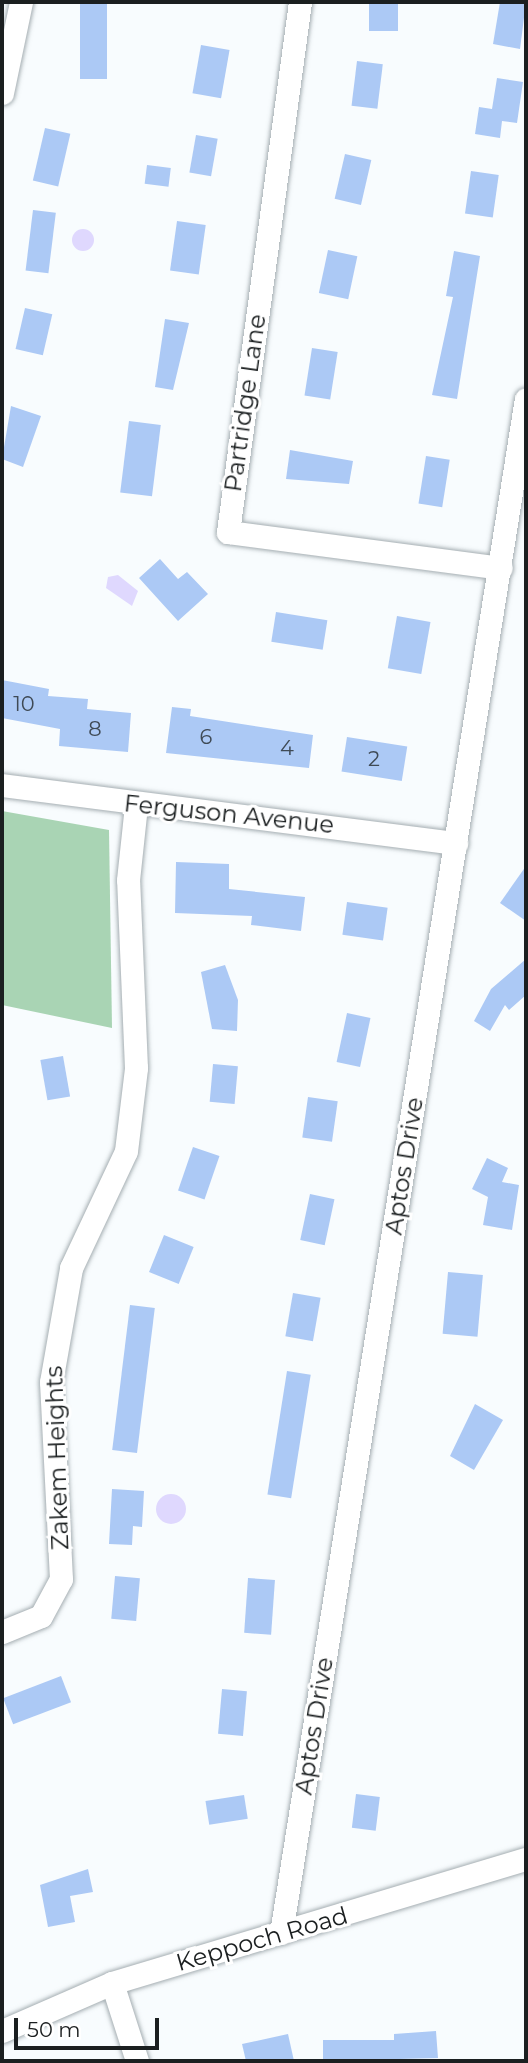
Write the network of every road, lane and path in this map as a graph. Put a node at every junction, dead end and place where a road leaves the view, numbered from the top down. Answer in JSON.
{"nodes":[{"id":1,"x":21,"y":2,"type":"edge"},
{"id":2,"x":300,"y":2,"type":"edge"},
{"id":3,"x":2,"y":93,"type":"edge"},
{"id":4,"x":526,"y":399,"type":"edge"},
{"id":5,"x":523,"y":440,"type":"edge"},
{"id":6,"x":501,"y":568,"type":"junction"},
{"id":7,"x":2,"y":785,"type":"edge"},
{"id":8,"x":136,"y":805,"type":"junction"},
{"id":9,"x":456,"y":843,"type":"junction"},
{"id":10,"x":2,"y":1632,"type":"edge"},
{"id":11,"x":526,"y":1859,"type":"edge"},
{"id":12,"x":281,"y":1933,"type":"junction"},
{"id":13,"x":112,"y":1983,"type":"junction"},
{"id":14,"x":2,"y":2031,"type":"edge"},
{"id":15,"x":137,"y":2061,"type":"edge"}],
"edges":[{"from":1,"to":3,"type":"street"},
{"from":2,"to":6,"type":"street","name":"Partridge Lane"},
{"from":4,"to":5,"type":"street","name":"Aptos Drive"},
{"from":5,"to":6,"type":"street","name":"Aptos Drive"},
{"from":6,"to":9,"type":"street","name":"Aptos Drive"},
{"from":7,"to":8,"type":"street","name":"Ferguson Avenue"},
{"from":8,"to":9,"type":"street","name":"Ferguson Avenue"},
{"from":8,"to":10,"type":"street","name":"Zakem Heights"},
{"from":9,"to":12,"type":"street","name":"Aptos Drive"},
{"from":11,"to":12,"type":"street","name":"Keppoch Road"},
{"from":12,"to":13,"type":"street","name":"Keppoch Road"},
{"from":13,"to":14,"type":"street","name":"Keppoch Road"},
{"from":13,"to":15,"type":"street"}]}
